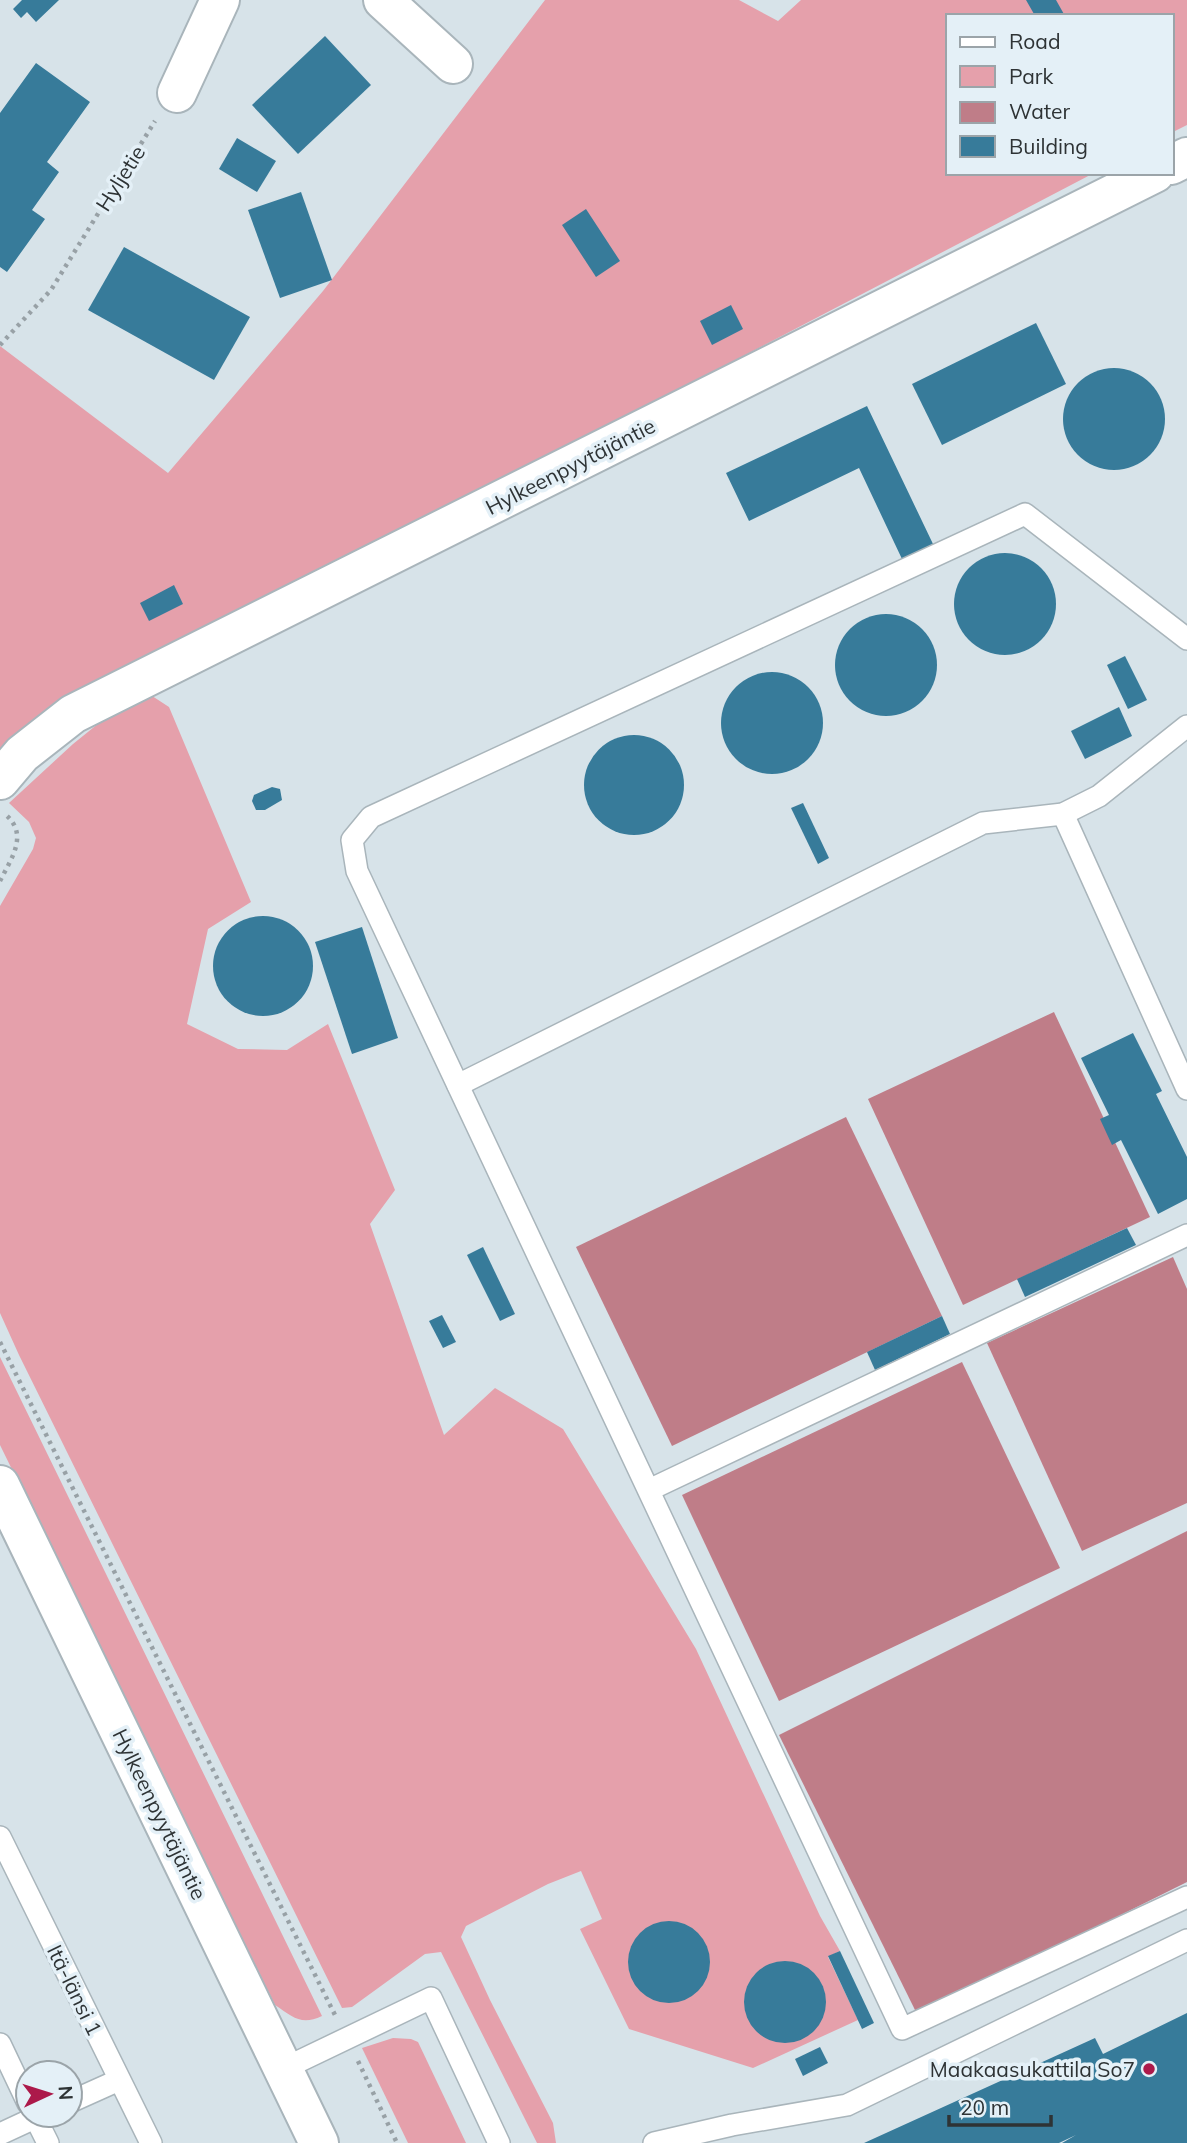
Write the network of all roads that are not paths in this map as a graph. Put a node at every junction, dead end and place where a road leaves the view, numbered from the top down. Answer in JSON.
{"nodes":[{"id":1,"x":220,"y":0,"type":"edge"},
{"id":2,"x":383,"y":0,"type":"edge"},
{"id":3,"x":453,"y":64,"type":"dead end"},
{"id":4,"x":177,"y":93,"type":"road end"},
{"id":5,"x":1151,"y":175,"type":"edge"},
{"id":6,"x":1187,"y":639,"type":"edge"},
{"id":7,"x":1187,"y":726,"type":"edge"},
{"id":8,"x":0,"y":780,"type":"edge"},
{"id":9,"x":1063,"y":814,"type":"junction"},
{"id":10,"x":458,"y":1086,"type":"junction"},
{"id":11,"x":1187,"y":1089,"type":"edge"},
{"id":12,"x":1187,"y":1236,"type":"edge"},
{"id":13,"x":0,"y":1485,"type":"edge"},
{"id":14,"x":649,"y":1490,"type":"junction"},
{"id":15,"x":0,"y":1837,"type":"edge"},
{"id":16,"x":1187,"y":1896,"type":"edge"},
{"id":17,"x":1187,"y":1940,"type":"edge"},
{"id":18,"x":0,"y":2044,"type":"edge"},
{"id":19,"x":283,"y":2069,"type":"junction"},
{"id":20,"x":14,"y":2072,"type":"edge"},
{"id":21,"x":119,"y":2080,"type":"junction"},
{"id":22,"x":84,"y":2096,"type":"edge"},
{"id":23,"x":736,"y":2134,"type":"edge"},
{"id":24,"x":150,"y":2143,"type":"edge"},
{"id":25,"x":319,"y":2143,"type":"edge"},
{"id":26,"x":499,"y":2143,"type":"edge"},
{"id":27,"x":654,"y":2143,"type":"edge"}],
"edges":[{"from":1,"to":4,"type":"street"},
{"from":2,"to":3,"type":"street"},
{"from":5,"to":8,"type":"street","name":"Hylkeenpyytäjäntie"},
{"from":6,"to":10,"type":"lane"},
{"from":7,"to":9,"type":"lane"},
{"from":9,"to":10,"type":"lane"},
{"from":9,"to":11,"type":"lane"},
{"from":10,"to":14,"type":"lane"},
{"from":12,"to":14,"type":"lane"},
{"from":13,"to":19,"type":"street","name":"Hylkeenpyytäjäntie"},
{"from":14,"to":16,"type":"lane"},
{"from":15,"to":21,"type":"lane","name":"Itä-länsi 1"},
{"from":17,"to":23,"type":"lane"},
{"from":18,"to":20,"type":"lane"},
{"from":19,"to":25,"type":"street","name":"Hylkeenpyytäjäntie"},
{"from":19,"to":26,"type":"lane"},
{"from":21,"to":22,"type":"lane"},
{"from":21,"to":24,"type":"lane","name":"Itä-länsi 1"},
{"from":23,"to":27,"type":"lane"}]}
